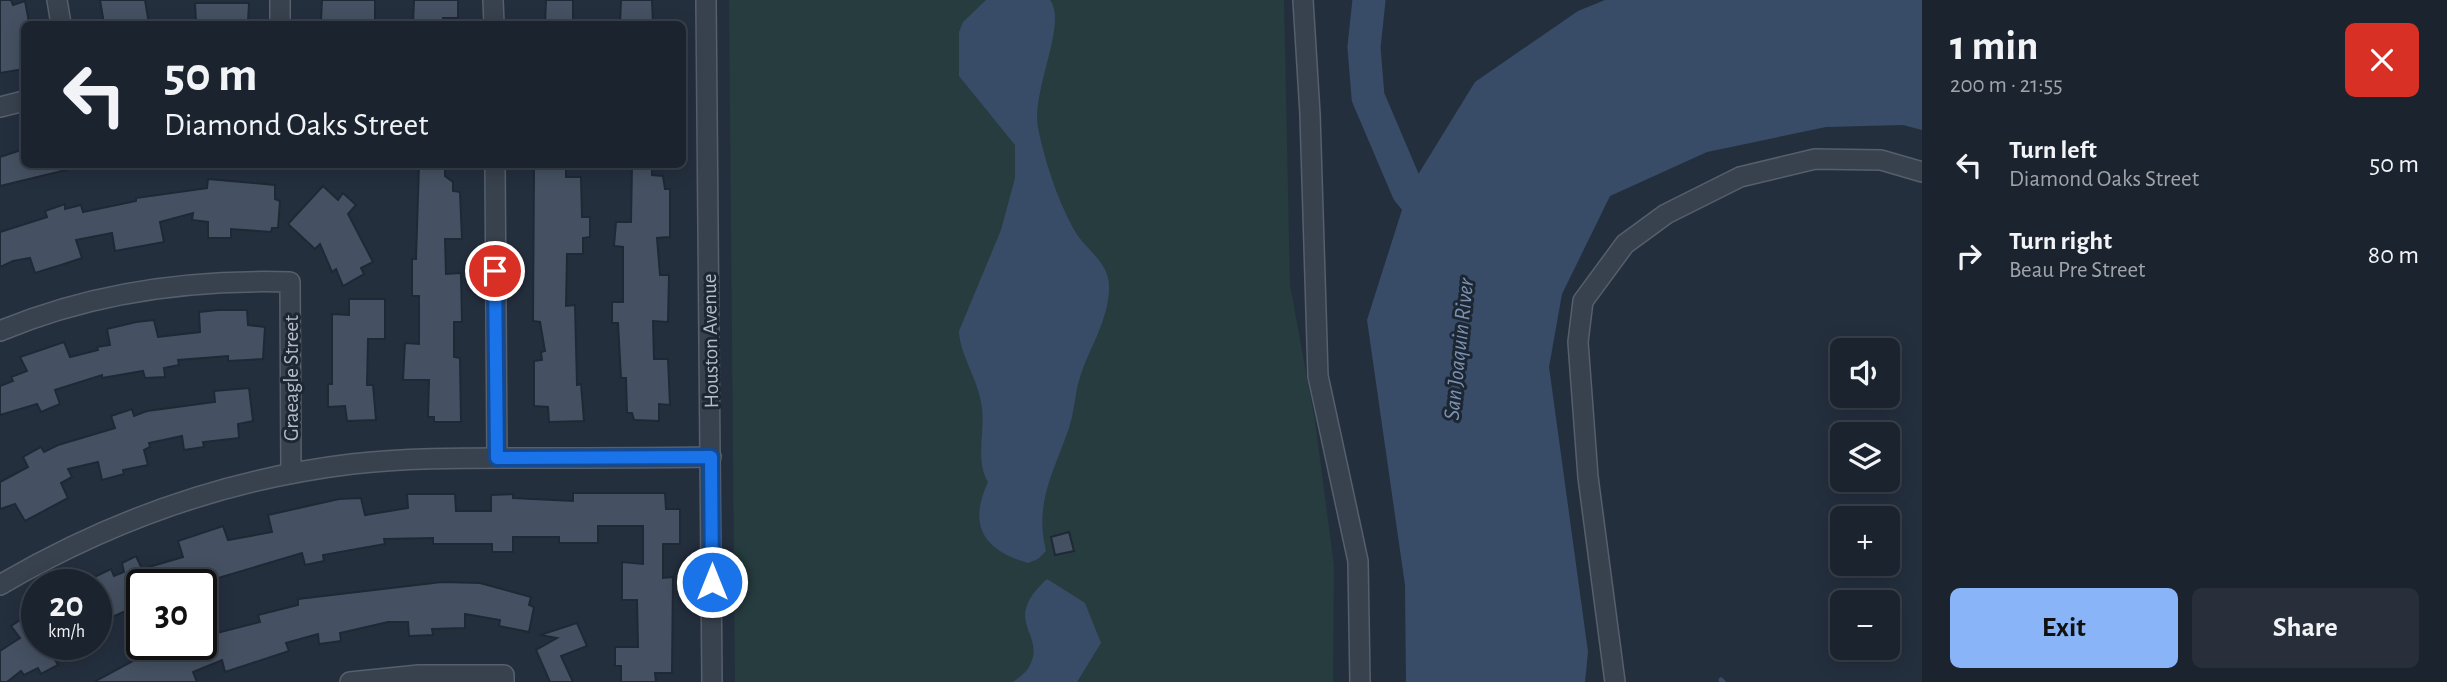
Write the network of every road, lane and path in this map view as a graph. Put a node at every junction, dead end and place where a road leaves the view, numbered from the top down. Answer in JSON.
{"nodes":[{"id":1,"x":57,"y":0,"type":"edge"},
{"id":2,"x":280,"y":0,"type":"edge"},
{"id":3,"x":494,"y":0,"type":"edge"},
{"id":4,"x":706,"y":0,"type":"edge"},
{"id":5,"x":1303,"y":0,"type":"edge"},
{"id":6,"x":60,"y":21,"type":"edge"},
{"id":7,"x":280,"y":21,"type":"edge"},
{"id":8,"x":494,"y":21,"type":"edge"},
{"id":9,"x":21,"y":102,"type":"edge"},
{"id":10,"x":0,"y":107,"type":"edge"},
{"id":11,"x":495,"y":168,"type":"edge"},
{"id":12,"x":1922,"y":172,"type":"edge"},
{"id":13,"x":0,"y":331,"type":"edge"},
{"id":14,"x":711,"y":457,"type":"junction"},
{"id":15,"x":497,"y":458,"type":"junction"},
{"id":16,"x":291,"y":473,"type":"junction"},
{"id":17,"x":0,"y":585,"type":"edge"},
{"id":18,"x":504,"y":678,"type":"edge"},
{"id":19,"x":350,"y":682,"type":"edge"},
{"id":20,"x":712,"y":682,"type":"edge"},
{"id":21,"x":1360,"y":682,"type":"edge"},
{"id":22,"x":1615,"y":682,"type":"edge"}],
"edges":[{"from":1,"to":6,"type":"street"},
{"from":2,"to":7,"type":"street"},
{"from":3,"to":8,"type":"street"},
{"from":4,"to":14,"type":"street","name":"Houston Avenue"},
{"from":5,"to":21,"type":"street"},
{"from":9,"to":10,"type":"street"},
{"from":11,"to":15,"type":"street"},
{"from":12,"to":22,"type":"street"},
{"from":13,"to":16,"type":"street","name":"Graeagle Street"},
{"from":14,"to":15,"type":"street"},
{"from":14,"to":20,"type":"street","name":"Houston Avenue"},
{"from":15,"to":16,"type":"street"},
{"from":16,"to":17,"type":"street"},
{"from":18,"to":19,"type":"street"}]}
